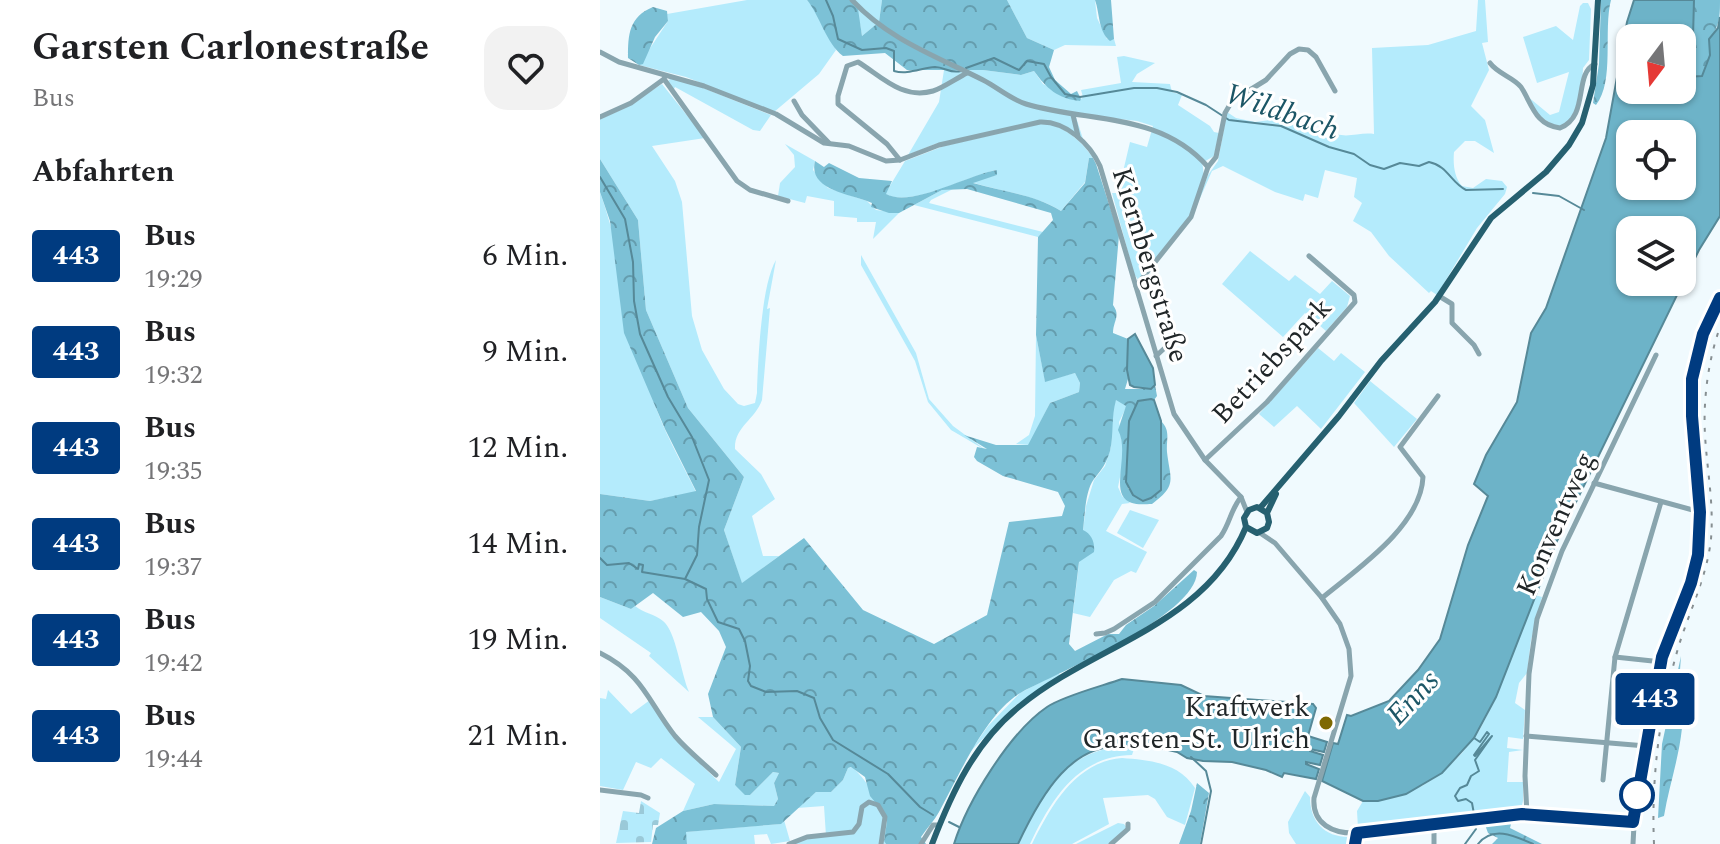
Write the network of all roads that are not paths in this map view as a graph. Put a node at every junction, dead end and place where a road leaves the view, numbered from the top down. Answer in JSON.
{"nodes":[{"id":1,"x":852,"y":0,"type":"edge"},
{"id":2,"x":1598,"y":0,"type":"edge"},
{"id":3,"x":600,"y":52,"type":"edge"},
{"id":4,"x":1490,"y":63,"type":"dead end"},
{"id":5,"x":1596,"y":64,"type":"junction"},
{"id":6,"x":967,"y":73,"type":"junction"},
{"id":7,"x":664,"y":77,"type":"junction"},
{"id":8,"x":1335,"y":91,"type":"dead end"},
{"id":9,"x":794,"y":101,"type":"dead end"},
{"id":10,"x":1073,"y":115,"type":"junction"},
{"id":11,"x":600,"y":117,"type":"edge"},
{"id":12,"x":1078,"y":137,"type":"junction"},
{"id":13,"x":830,"y":144,"type":"junction"},
{"id":14,"x":900,"y":160,"type":"junction"},
{"id":15,"x":1208,"y":167,"type":"junction"},
{"id":16,"x":788,"y":201,"type":"dead end"},
{"id":17,"x":1309,"y":256,"type":"dead end"},
{"id":18,"x":1136,"y":286,"type":"junction"},
{"id":19,"x":1439,"y":296,"type":"junction"},
{"id":20,"x":1720,"y":298,"type":"edge"},
{"id":21,"x":1168,"y":345,"type":"dead end"},
{"id":22,"x":1479,"y":354,"type":"dead end"},
{"id":23,"x":1656,"y":355,"type":"dead end"},
{"id":24,"x":1156,"y":356,"type":"junction"},
{"id":25,"x":1438,"y":396,"type":"dead end"},
{"id":26,"x":1205,"y":460,"type":"junction"},
{"id":27,"x":1594,"y":483,"type":"junction"},
{"id":28,"x":1277,"y":491,"type":"junction"},
{"id":29,"x":1243,"y":500,"type":"junction"},
{"id":30,"x":1661,"y":502,"type":"junction"},
{"id":31,"x":1257,"y":508,"type":"junction"},
{"id":32,"x":1247,"y":512,"type":"junction"},
{"id":33,"x":1700,"y":512,"type":"junction"},
{"id":34,"x":1267,"y":513,"type":"junction"},
{"id":35,"x":1269,"y":525,"type":"junction"},
{"id":36,"x":1246,"y":527,"type":"junction"},
{"id":37,"x":1256,"y":532,"type":"junction"},
{"id":38,"x":1275,"y":543,"type":"junction"},
{"id":39,"x":1238,"y":547,"type":"junction"},
{"id":40,"x":1322,"y":598,"type":"junction"},
{"id":41,"x":1096,"y":634,"type":"dead end"},
{"id":42,"x":600,"y":653,"type":"edge"},
{"id":43,"x":1615,"y":657,"type":"junction"},
{"id":44,"x":1662,"y":662,"type":"junction"},
{"id":45,"x":1526,"y":736,"type":"junction"},
{"id":46,"x":1606,"y":743,"type":"junction"},
{"id":47,"x":1646,"y":746,"type":"junction"},
{"id":48,"x":716,"y":775,"type":"dead end"},
{"id":49,"x":1603,"y":780,"type":"dead end"},
{"id":50,"x":600,"y":790,"type":"edge"},
{"id":51,"x":648,"y":798,"type":"dead end"},
{"id":52,"x":1527,"y":814,"type":"junction"},
{"id":53,"x":1633,"y":822,"type":"junction"},
{"id":54,"x":1434,"y":823,"type":"junction"},
{"id":55,"x":1128,"y":824,"type":"dead end"},
{"id":56,"x":939,"y":825,"type":"junction"},
{"id":57,"x":789,"y":844,"type":"edge"},
{"id":58,"x":881,"y":844,"type":"edge"},
{"id":59,"x":921,"y":844,"type":"edge"},
{"id":60,"x":932,"y":844,"type":"edge"},
{"id":61,"x":1111,"y":844,"type":"edge"},
{"id":62,"x":1434,"y":844,"type":"edge"},
{"id":63,"x":1633,"y":844,"type":"edge"}],
"edges":[{"from":1,"to":6,"type":"street"},
{"from":2,"to":5,"type":"main road"},
{"from":3,"to":7,"type":"street"},
{"from":4,"to":5,"type":"street"},
{"from":5,"to":19,"type":"main road"},
{"from":6,"to":10,"type":"street"},
{"from":6,"to":14,"type":"street"},
{"from":7,"to":11,"type":"street"},
{"from":7,"to":13,"type":"street"},
{"from":7,"to":16,"type":"street"},
{"from":8,"to":15,"type":"street"},
{"from":9,"to":13,"type":"street"},
{"from":10,"to":12,"type":"street"},
{"from":10,"to":15,"type":"street"},
{"from":12,"to":14,"type":"street"},
{"from":12,"to":18,"type":"street","name":"Kiernbergstraße"},
{"from":13,"to":14,"type":"street"},
{"from":15,"to":18,"type":"street"},
{"from":17,"to":26,"type":"street","name":"Betriebspark"},
{"from":18,"to":24,"type":"street","name":"Kiernbergstraße"},
{"from":19,"to":22,"type":"street"},
{"from":19,"to":28,"type":"main road"},
{"from":20,"to":33,"type":"street"},
{"from":21,"to":24,"type":"street"},
{"from":23,"to":27,"type":"street","name":"Konventweg"},
{"from":24,"to":26,"type":"street","name":"Kiernbergstraße"},
{"from":25,"to":40,"type":"street"},
{"from":26,"to":29,"type":"street","name":"Kiernbergstraße"},
{"from":27,"to":30,"type":"street"},
{"from":27,"to":45,"type":"street","name":"Konventweg"},
{"from":28,"to":31,"type":"main road"},
{"from":28,"to":34,"type":"main road"},
{"from":29,"to":31,"type":"street","name":"Kiernbergstraße"},
{"from":29,"to":32,"type":"street"},
{"from":29,"to":41,"type":"street"},
{"from":30,"to":33,"type":"street"},
{"from":30,"to":43,"type":"street"},
{"from":31,"to":32,"type":"main road"},
{"from":31,"to":34,"type":"main road"},
{"from":32,"to":36,"type":"main road"},
{"from":33,"to":44,"type":"street"},
{"from":34,"to":35,"type":"main road"},
{"from":35,"to":37,"type":"main road"},
{"from":35,"to":38,"type":"street"},
{"from":36,"to":37,"type":"main road"},
{"from":36,"to":39,"type":"main road"},
{"from":37,"to":38,"type":"street"},
{"from":37,"to":39,"type":"main road"},
{"from":38,"to":40,"type":"street"},
{"from":39,"to":56,"type":"main road"},
{"from":40,"to":54,"type":"street"},
{"from":42,"to":48,"type":"street"},
{"from":43,"to":44,"type":"street"},
{"from":43,"to":46,"type":"street"},
{"from":44,"to":47,"type":"street"},
{"from":45,"to":46,"type":"street"},
{"from":45,"to":52,"type":"street","name":"Konventweg"},
{"from":46,"to":47,"type":"street"},
{"from":46,"to":49,"type":"street"},
{"from":47,"to":53,"type":"street"},
{"from":50,"to":51,"type":"street"},
{"from":52,"to":53,"type":"street"},
{"from":52,"to":54,"type":"street"},
{"from":53,"to":63,"type":"street"},
{"from":54,"to":62,"type":"street"},
{"from":55,"to":61,"type":"street"},
{"from":56,"to":59,"type":"street"},
{"from":56,"to":60,"type":"main road"},
{"from":57,"to":58,"type":"street"}]}
